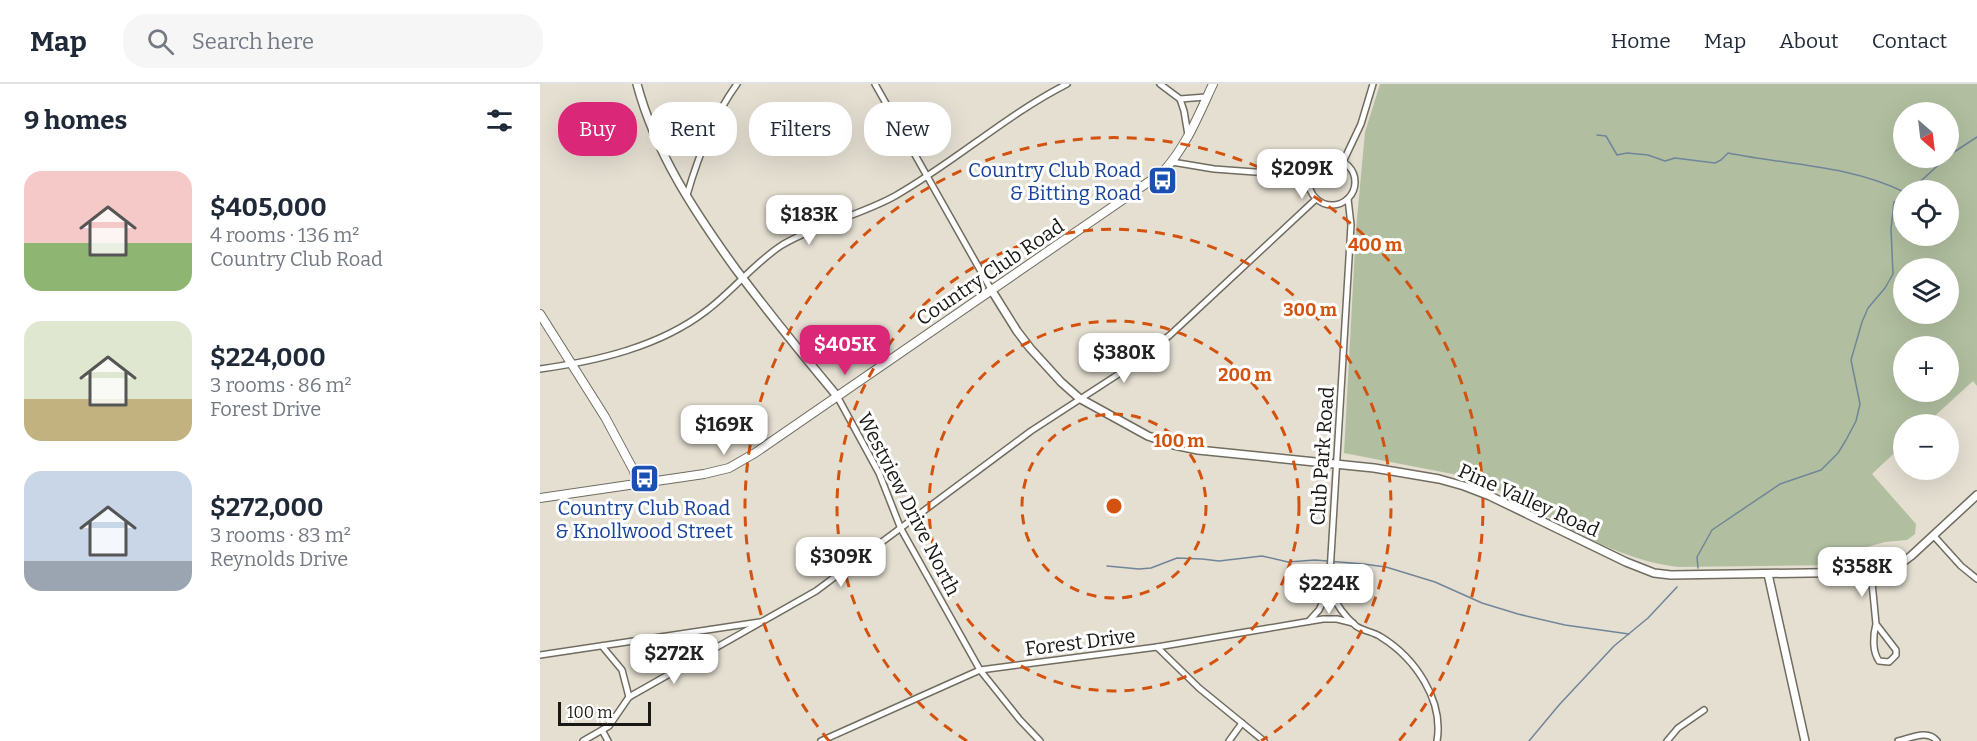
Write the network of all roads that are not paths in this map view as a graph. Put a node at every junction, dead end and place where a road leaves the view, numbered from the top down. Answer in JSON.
{"nodes":[{"id":1,"x":637,"y":84,"type":"edge"},
{"id":2,"x":737,"y":84,"type":"edge"},
{"id":3,"x":875,"y":84,"type":"edge"},
{"id":4,"x":1067,"y":84,"type":"edge"},
{"id":5,"x":1160,"y":84,"type":"edge"},
{"id":6,"x":1212,"y":84,"type":"edge"},
{"id":7,"x":1373,"y":84,"type":"edge"},
{"id":8,"x":1206,"y":98,"type":"junction"},
{"id":9,"x":1180,"y":99,"type":"junction"},
{"id":10,"x":1188,"y":138,"type":"junction"},
{"id":11,"x":1172,"y":162,"type":"junction"},
{"id":12,"x":1344,"y":162,"type":"junction"},
{"id":13,"x":926,"y":176,"type":"junction"},
{"id":14,"x":1309,"y":176,"type":"junction"},
{"id":15,"x":687,"y":195,"type":"junction"},
{"id":16,"x":1316,"y":199,"type":"junction"},
{"id":17,"x":1348,"y":199,"type":"junction"},
{"id":18,"x":744,"y":279,"type":"junction"},
{"id":19,"x":992,"y":291,"type":"junction"},
{"id":20,"x":540,"y":314,"type":"edge"},
{"id":21,"x":571,"y":364,"type":"junction"},
{"id":22,"x":540,"y":369,"type":"edge"},
{"id":23,"x":837,"y":396,"type":"junction"},
{"id":24,"x":1079,"y":398,"type":"junction"},
{"id":25,"x":1338,"y":463,"type":"junction"},
{"id":26,"x":637,"y":483,"type":"junction"},
{"id":27,"x":1977,"y":495,"type":"edge"},
{"id":28,"x":540,"y":498,"type":"edge"},
{"id":29,"x":901,"y":530,"type":"junction"},
{"id":30,"x":1933,"y":535,"type":"junction"},
{"id":31,"x":1871,"y":572,"type":"junction"},
{"id":32,"x":1768,"y":574,"type":"junction"},
{"id":33,"x":1977,"y":579,"type":"edge"},
{"id":34,"x":1329,"y":589,"type":"junction"},
{"id":35,"x":765,"y":621,"type":"junction"},
{"id":36,"x":1308,"y":622,"type":"junction"},
{"id":37,"x":1354,"y":624,"type":"junction"},
{"id":38,"x":1876,"y":624,"type":"junction"},
{"id":39,"x":602,"y":646,"type":"junction"},
{"id":40,"x":1157,"y":647,"type":"junction"},
{"id":41,"x":540,"y":655,"type":"edge"},
{"id":42,"x":980,"y":670,"type":"junction"},
{"id":43,"x":629,"y":697,"type":"junction"},
{"id":44,"x":1704,"y":710,"type":"dead end"},
{"id":45,"x":1242,"y":723,"type":"junction"},
{"id":46,"x":602,"y":730,"type":"junction"},
{"id":47,"x":583,"y":741,"type":"edge"},
{"id":48,"x":608,"y":741,"type":"edge"},
{"id":49,"x":821,"y":741,"type":"edge"},
{"id":50,"x":1040,"y":741,"type":"edge"},
{"id":51,"x":1228,"y":741,"type":"edge"},
{"id":52,"x":1264,"y":741,"type":"edge"},
{"id":53,"x":1437,"y":741,"type":"edge"},
{"id":54,"x":1667,"y":741,"type":"edge"},
{"id":55,"x":1805,"y":741,"type":"edge"},
{"id":56,"x":1898,"y":741,"type":"edge"},
{"id":57,"x":1937,"y":741,"type":"edge"}],
"edges":[{"from":1,"to":15,"type":"street"},
{"from":2,"to":15,"type":"street"},
{"from":3,"to":13,"type":"street"},
{"from":4,"to":13,"type":"street"},
{"from":5,"to":9,"type":"street"},
{"from":6,"to":8,"type":"main road","name":"Country Club Road"},
{"from":7,"to":12,"type":"street"},
{"from":8,"to":9,"type":"street"},
{"from":8,"to":10,"type":"main road","name":"Country Club Road"},
{"from":9,"to":10,"type":"street"},
{"from":10,"to":11,"type":"main road","name":"Country Club Road"},
{"from":11,"to":14,"type":"street"},
{"from":11,"to":19,"type":"main road","name":"Country Club Road"},
{"from":12,"to":14,"type":"street"},
{"from":12,"to":17,"type":"street"},
{"from":13,"to":18,"type":"street"},
{"from":13,"to":19,"type":"street"},
{"from":14,"to":16,"type":"street"},
{"from":15,"to":18,"type":"street"},
{"from":16,"to":17,"type":"street"},
{"from":16,"to":24,"type":"street"},
{"from":17,"to":25,"type":"street","name":"Club Park Road"},
{"from":18,"to":21,"type":"street"},
{"from":18,"to":23,"type":"street"},
{"from":19,"to":23,"type":"main road","name":"Country Club Road"},
{"from":19,"to":24,"type":"street","name":"Pine Valley Road"},
{"from":20,"to":21,"type":"main road"},
{"from":21,"to":22,"type":"street"},
{"from":21,"to":26,"type":"main road"},
{"from":23,"to":26,"type":"main road","name":"Country Club Road"},
{"from":23,"to":29,"type":"street","name":"Westview Drive North"},
{"from":24,"to":25,"type":"street","name":"Pine Valley Road"},
{"from":24,"to":29,"type":"street"},
{"from":25,"to":32,"type":"street","name":"Pine Valley Road"},
{"from":25,"to":34,"type":"street","name":"Club Park Road"},
{"from":26,"to":28,"type":"main road","name":"Country Club Road"},
{"from":27,"to":30,"type":"street","name":"Pine Valley Road"},
{"from":29,"to":35,"type":"street"},
{"from":29,"to":42,"type":"street","name":"Westview Drive North"},
{"from":30,"to":31,"type":"street","name":"Pine Valley Road"},
{"from":30,"to":33,"type":"street"},
{"from":31,"to":32,"type":"street","name":"Pine Valley Road"},
{"from":31,"to":38,"type":"street"},
{"from":32,"to":55,"type":"street"},
{"from":34,"to":36,"type":"street"},
{"from":34,"to":37,"type":"street"},
{"from":35,"to":39,"type":"street"},
{"from":35,"to":43,"type":"street"},
{"from":36,"to":37,"type":"street","name":"Forest Drive"},
{"from":36,"to":40,"type":"street","name":"Forest Drive"},
{"from":37,"to":53,"type":"street"},
{"from":38,"to":38,"type":"street"},
{"from":39,"to":41,"type":"street"},
{"from":39,"to":43,"type":"street"},
{"from":40,"to":42,"type":"street","name":"Forest Drive"},
{"from":40,"to":45,"type":"street"},
{"from":42,"to":49,"type":"street","name":"Forest Drive"},
{"from":42,"to":50,"type":"street","name":"Westview Drive North"},
{"from":43,"to":46,"type":"street"},
{"from":44,"to":54,"type":"street"},
{"from":45,"to":51,"type":"street"},
{"from":45,"to":52,"type":"street"},
{"from":46,"to":47,"type":"street"},
{"from":46,"to":48,"type":"street"},
{"from":56,"to":57,"type":"street"}]}
